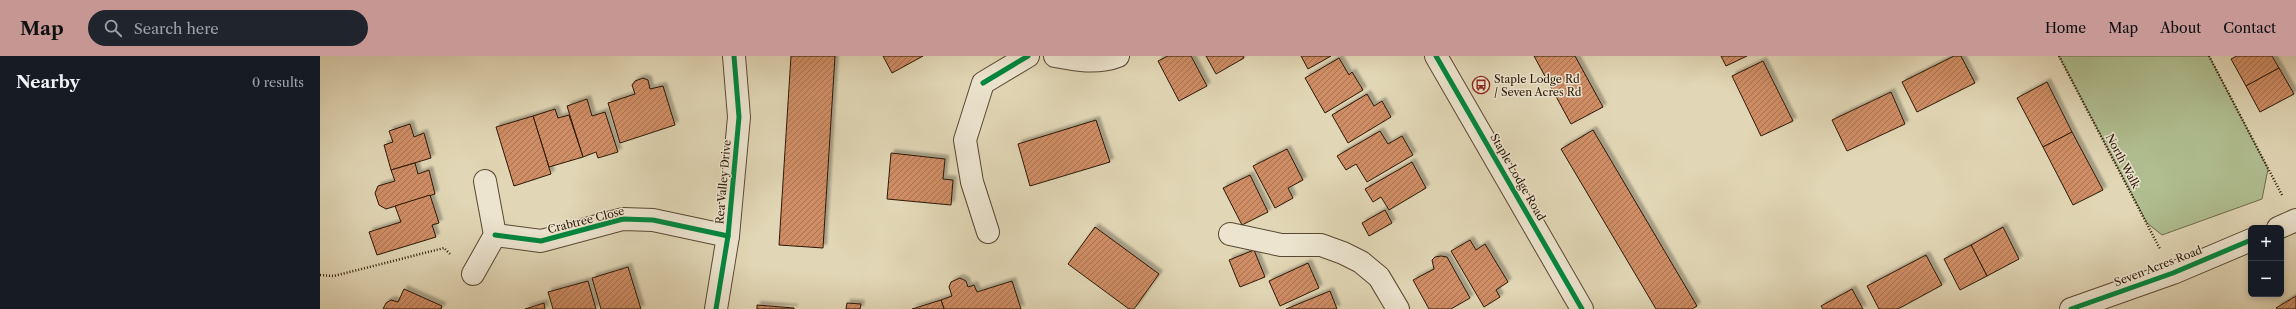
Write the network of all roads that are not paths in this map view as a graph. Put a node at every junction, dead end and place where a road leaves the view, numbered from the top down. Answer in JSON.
{"nodes":[{"id":1,"x":734,"y":56,"type":"edge"},
{"id":2,"x":1028,"y":56,"type":"edge"},
{"id":3,"x":1055,"y":56,"type":"edge"},
{"id":4,"x":1118,"y":56,"type":"edge"},
{"id":5,"x":1436,"y":56,"type":"edge"},
{"id":6,"x":485,"y":181,"type":"dead end"},
{"id":7,"x":988,"y":232,"type":"dead end"},
{"id":8,"x":1230,"y":234,"type":"dead end"},
{"id":9,"x":495,"y":235,"type":"junction"},
{"id":10,"x":728,"y":236,"type":"junction"},
{"id":11,"x":2248,"y":241,"type":"edge"},
{"id":12,"x":473,"y":274,"type":"road end"},
{"id":13,"x":716,"y":309,"type":"edge"},
{"id":14,"x":1398,"y":309,"type":"edge"},
{"id":15,"x":1582,"y":309,"type":"edge"},
{"id":16,"x":2071,"y":309,"type":"edge"}],
"edges":[{"from":1,"to":10,"type":"street","name":"Rea Valley Drive"},
{"from":2,"to":7,"type":"street"},
{"from":3,"to":4,"type":"street"},
{"from":5,"to":15,"type":"street","name":"Staple Lodge Road"},
{"from":6,"to":9,"type":"street"},
{"from":8,"to":14,"type":"street"},
{"from":9,"to":10,"type":"street","name":"Crabtree Close"},
{"from":9,"to":12,"type":"street"},
{"from":10,"to":13,"type":"street","name":"Rea Valley Drive"},
{"from":11,"to":16,"type":"street","name":"Seven Acres Road"}]}
